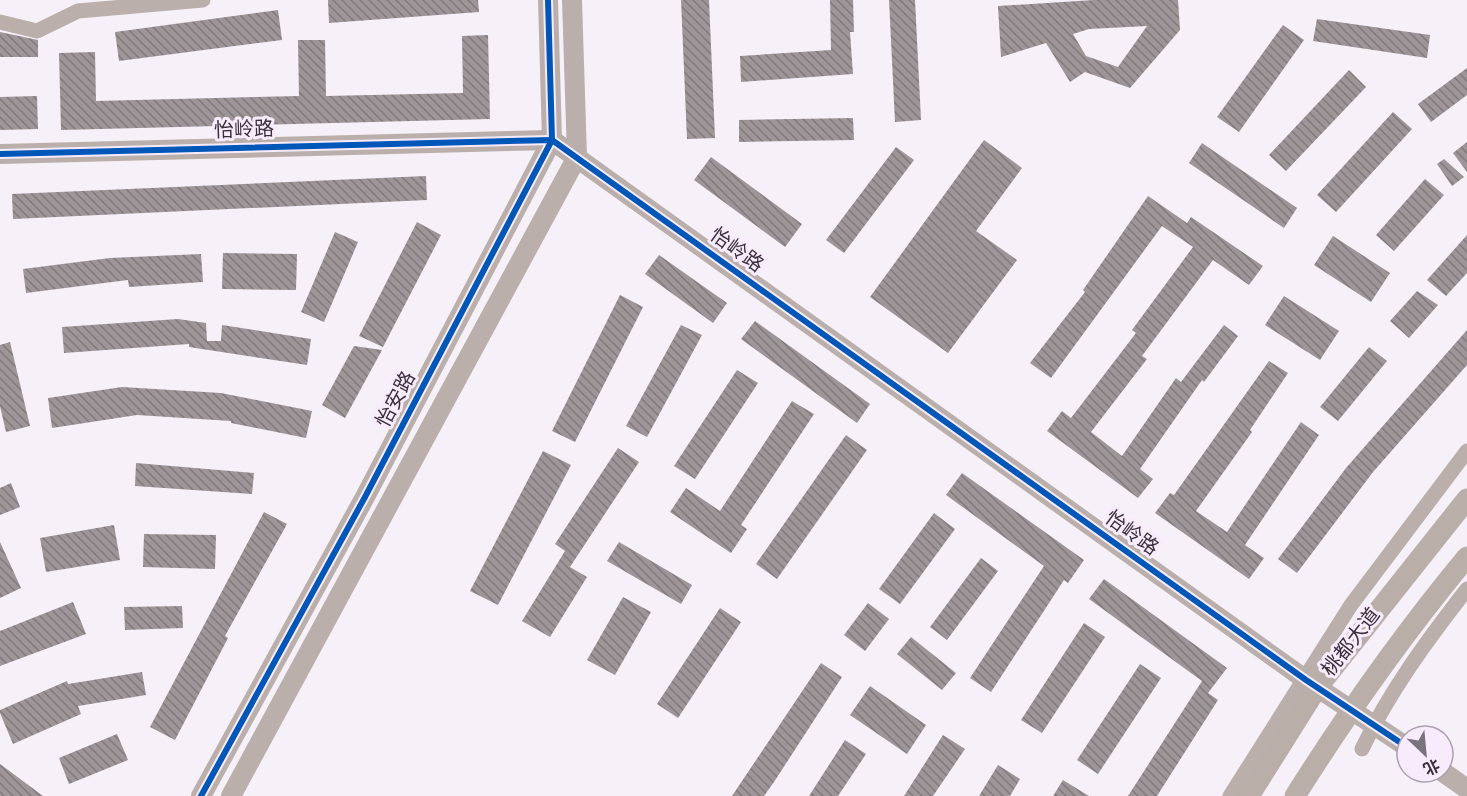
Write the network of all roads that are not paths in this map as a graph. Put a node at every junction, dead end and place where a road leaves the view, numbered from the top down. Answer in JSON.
{"nodes":[{"id":1,"x":203,"y":0,"type":"edge"},
{"id":2,"x":548,"y":0,"type":"edge"},
{"id":3,"x":573,"y":0,"type":"edge"},
{"id":4,"x":0,"y":22,"type":"edge"},
{"id":5,"x":552,"y":140,"type":"junction"},
{"id":6,"x":0,"y":154,"type":"edge"},
{"id":7,"x":577,"y":157,"type":"junction"},
{"id":8,"x":1467,"y":451,"type":"edge"},
{"id":9,"x":1467,"y":499,"type":"edge"},
{"id":10,"x":1467,"y":557,"type":"edge"},
{"id":11,"x":1467,"y":589,"type":"edge"},
{"id":12,"x":1312,"y":684,"type":"junction"},
{"id":13,"x":1350,"y":709,"type":"junction"},
{"id":14,"x":1374,"y":724,"type":"junction"},
{"id":15,"x":1395,"y":739,"type":"edge"},
{"id":16,"x":1362,"y":749,"type":"dead end"},
{"id":17,"x":201,"y":796,"type":"edge"},
{"id":18,"x":231,"y":796,"type":"edge"},
{"id":19,"x":1230,"y":796,"type":"edge"},
{"id":20,"x":1249,"y":796,"type":"edge"},
{"id":21,"x":1295,"y":796,"type":"edge"}],
"edges":[{"from":1,"to":4,"type":"street"},
{"from":2,"to":5,"type":"street","name":"怡安路"},
{"from":3,"to":7,"type":"street"},
{"from":5,"to":6,"type":"street","name":"怡岭路"},
{"from":5,"to":7,"type":"street","name":"怡岭路"},
{"from":5,"to":17,"type":"street","name":"怡安路"},
{"from":7,"to":12,"type":"street","name":"怡岭路"},
{"from":7,"to":18,"type":"street"},
{"from":8,"to":12,"type":"street"},
{"from":9,"to":12,"type":"main road","name":"桃都大道"},
{"from":10,"to":13,"type":"main road","name":"桃都大道"},
{"from":11,"to":14,"type":"street"},
{"from":12,"to":13,"type":"street","name":"怡岭路"},
{"from":12,"to":19,"type":"street"},
{"from":12,"to":20,"type":"main road","name":"桃都大道"},
{"from":13,"to":14,"type":"street","name":"怡岭路"},
{"from":13,"to":21,"type":"main road","name":"桃都大道"},
{"from":14,"to":15,"type":"street","name":"怡岭路"},
{"from":14,"to":16,"type":"street"}]}
